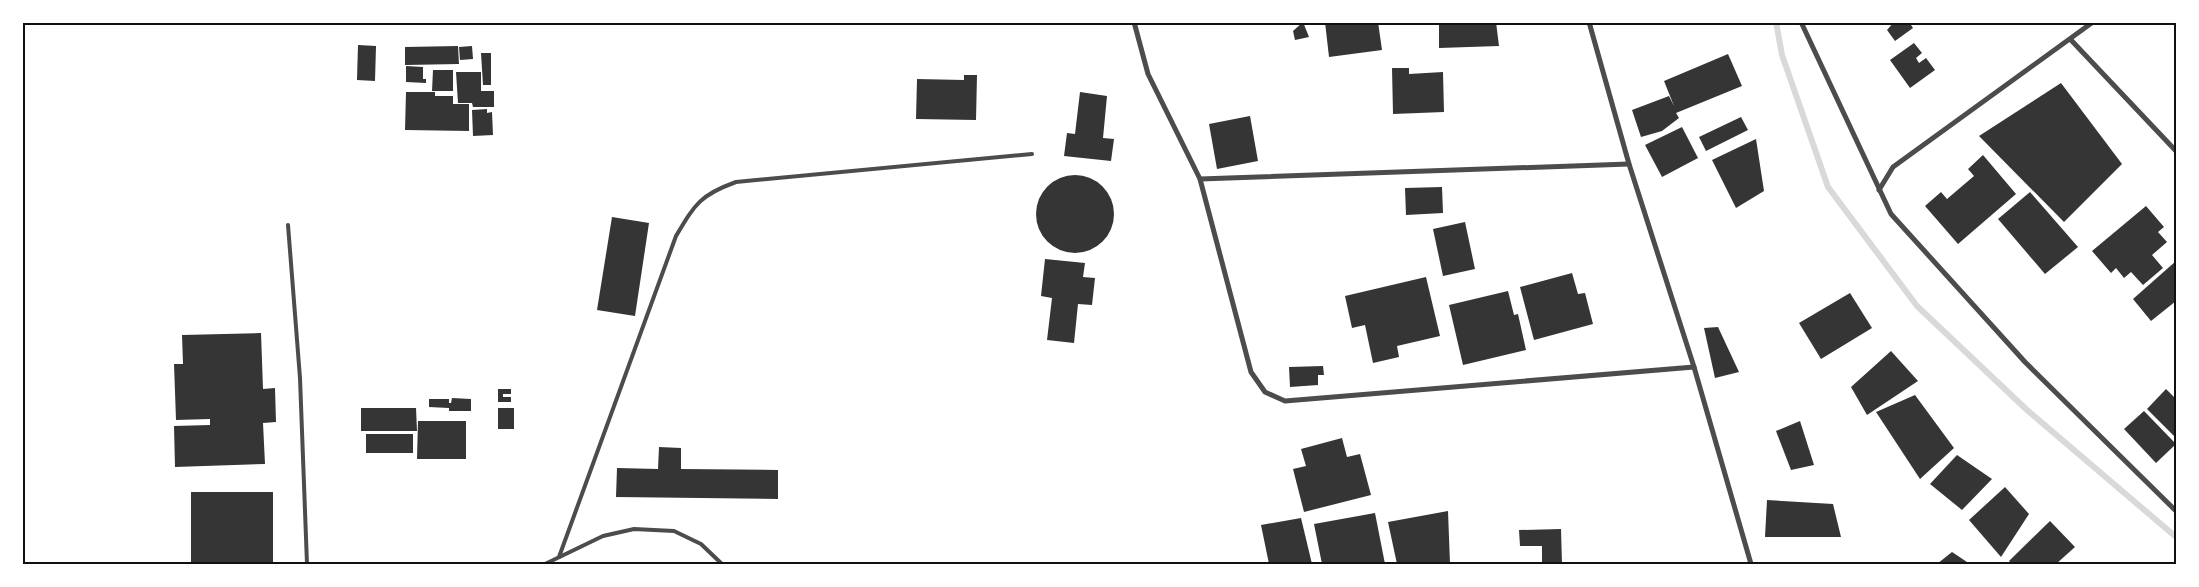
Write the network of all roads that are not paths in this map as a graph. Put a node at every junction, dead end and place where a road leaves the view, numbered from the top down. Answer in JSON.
{"nodes":[{"id":1,"x":1134,"y":22,"type":"edge"},
{"id":2,"x":1589,"y":22,"type":"edge"},
{"id":3,"x":1800,"y":22,"type":"edge"},
{"id":4,"x":2093,"y":22,"type":"edge"},
{"id":5,"x":2071,"y":40,"type":"junction"},
{"id":6,"x":2176,"y":151,"type":"edge"},
{"id":7,"x":1032,"y":154,"type":"dead end"},
{"id":8,"x":1629,"y":164,"type":"junction"},
{"id":9,"x":1200,"y":179,"type":"junction"},
{"id":10,"x":1879,"y":190,"type":"junction"},
{"id":11,"x":288,"y":225,"type":"dead end"},
{"id":12,"x":1694,"y":367,"type":"junction"},
{"id":13,"x":2176,"y":511,"type":"edge"},
{"id":14,"x":559,"y":557,"type":"junction"},
{"id":15,"x":307,"y":564,"type":"edge"},
{"id":16,"x":545,"y":564,"type":"edge"},
{"id":17,"x":722,"y":564,"type":"edge"},
{"id":18,"x":1750,"y":564,"type":"edge"}],
"edges":[{"from":1,"to":9,"type":"street"},
{"from":2,"to":8,"type":"street"},
{"from":3,"to":10,"type":"street"},
{"from":4,"to":5,"type":"street"},
{"from":5,"to":6,"type":"street"},
{"from":5,"to":10,"type":"street"},
{"from":7,"to":14,"type":"lane"},
{"from":8,"to":9,"type":"street"},
{"from":8,"to":12,"type":"street"},
{"from":9,"to":12,"type":"street"},
{"from":10,"to":13,"type":"street"},
{"from":11,"to":15,"type":"lane"},
{"from":12,"to":18,"type":"street"},
{"from":14,"to":16,"type":"lane"},
{"from":14,"to":17,"type":"lane"}]}
